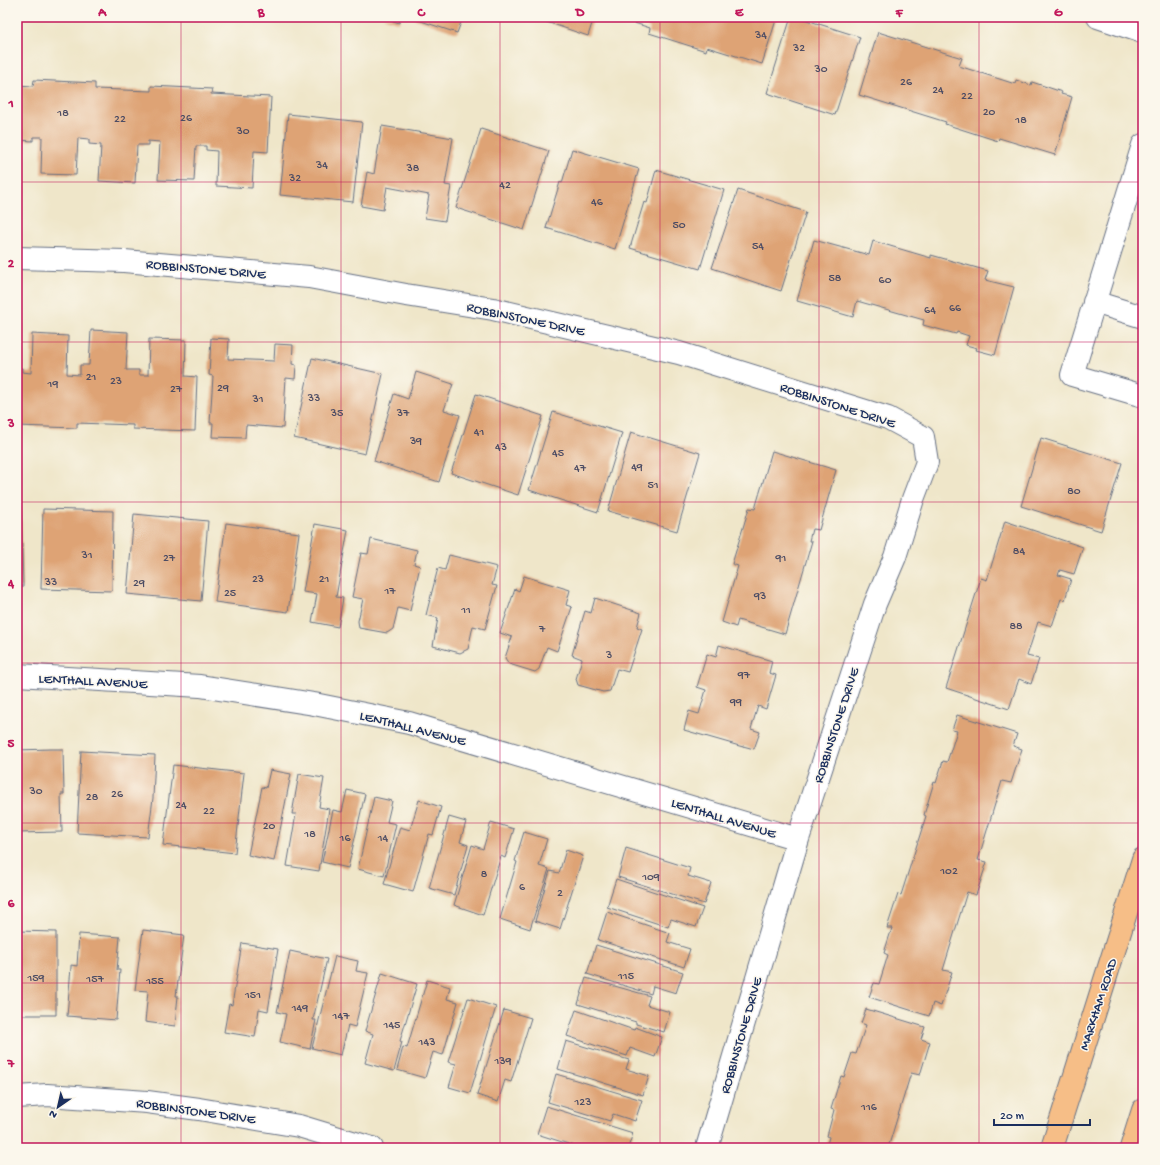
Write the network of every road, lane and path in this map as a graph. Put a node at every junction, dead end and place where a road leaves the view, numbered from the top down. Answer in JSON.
{"nodes":[{"id":1,"x":1098,"y":17,"type":"edge"},
{"id":2,"x":1143,"y":32,"type":"edge"},
{"id":3,"x":1143,"y":145,"type":"edge"},
{"id":4,"x":17,"y":258,"type":"edge"},
{"id":5,"x":1094,"y":302,"type":"junction"},
{"id":6,"x":1143,"y":317,"type":"edge"},
{"id":7,"x":1143,"y":396,"type":"edge"},
{"id":8,"x":17,"y":675,"type":"edge"},
{"id":9,"x":798,"y":839,"type":"junction"},
{"id":10,"x":1143,"y":859,"type":"edge"},
{"id":11,"x":17,"y":1097,"type":"edge"},
{"id":12,"x":1143,"y":1110,"type":"edge"},
{"id":13,"x":372,"y":1148,"type":"edge"},
{"id":14,"x":707,"y":1148,"type":"edge"},
{"id":15,"x":1052,"y":1148,"type":"edge"},
{"id":16,"x":1131,"y":1148,"type":"edge"}],
"edges":[{"from":1,"to":2,"type":"street"},
{"from":3,"to":5,"type":"street"},
{"from":4,"to":9,"type":"street","name":"ROBBINSTONE DRIVE"},
{"from":5,"to":6,"type":"street"},
{"from":5,"to":7,"type":"street"},
{"from":8,"to":9,"type":"street","name":"LENTHALL AVENUE"},
{"from":9,"to":14,"type":"street","name":"ROBBINSTONE DRIVE"},
{"from":10,"to":15,"type":"main road","name":"MARKHAM ROAD"},
{"from":11,"to":13,"type":"street","name":"ROBBINSTONE DRIVE"},
{"from":12,"to":16,"type":"main road"}]}
